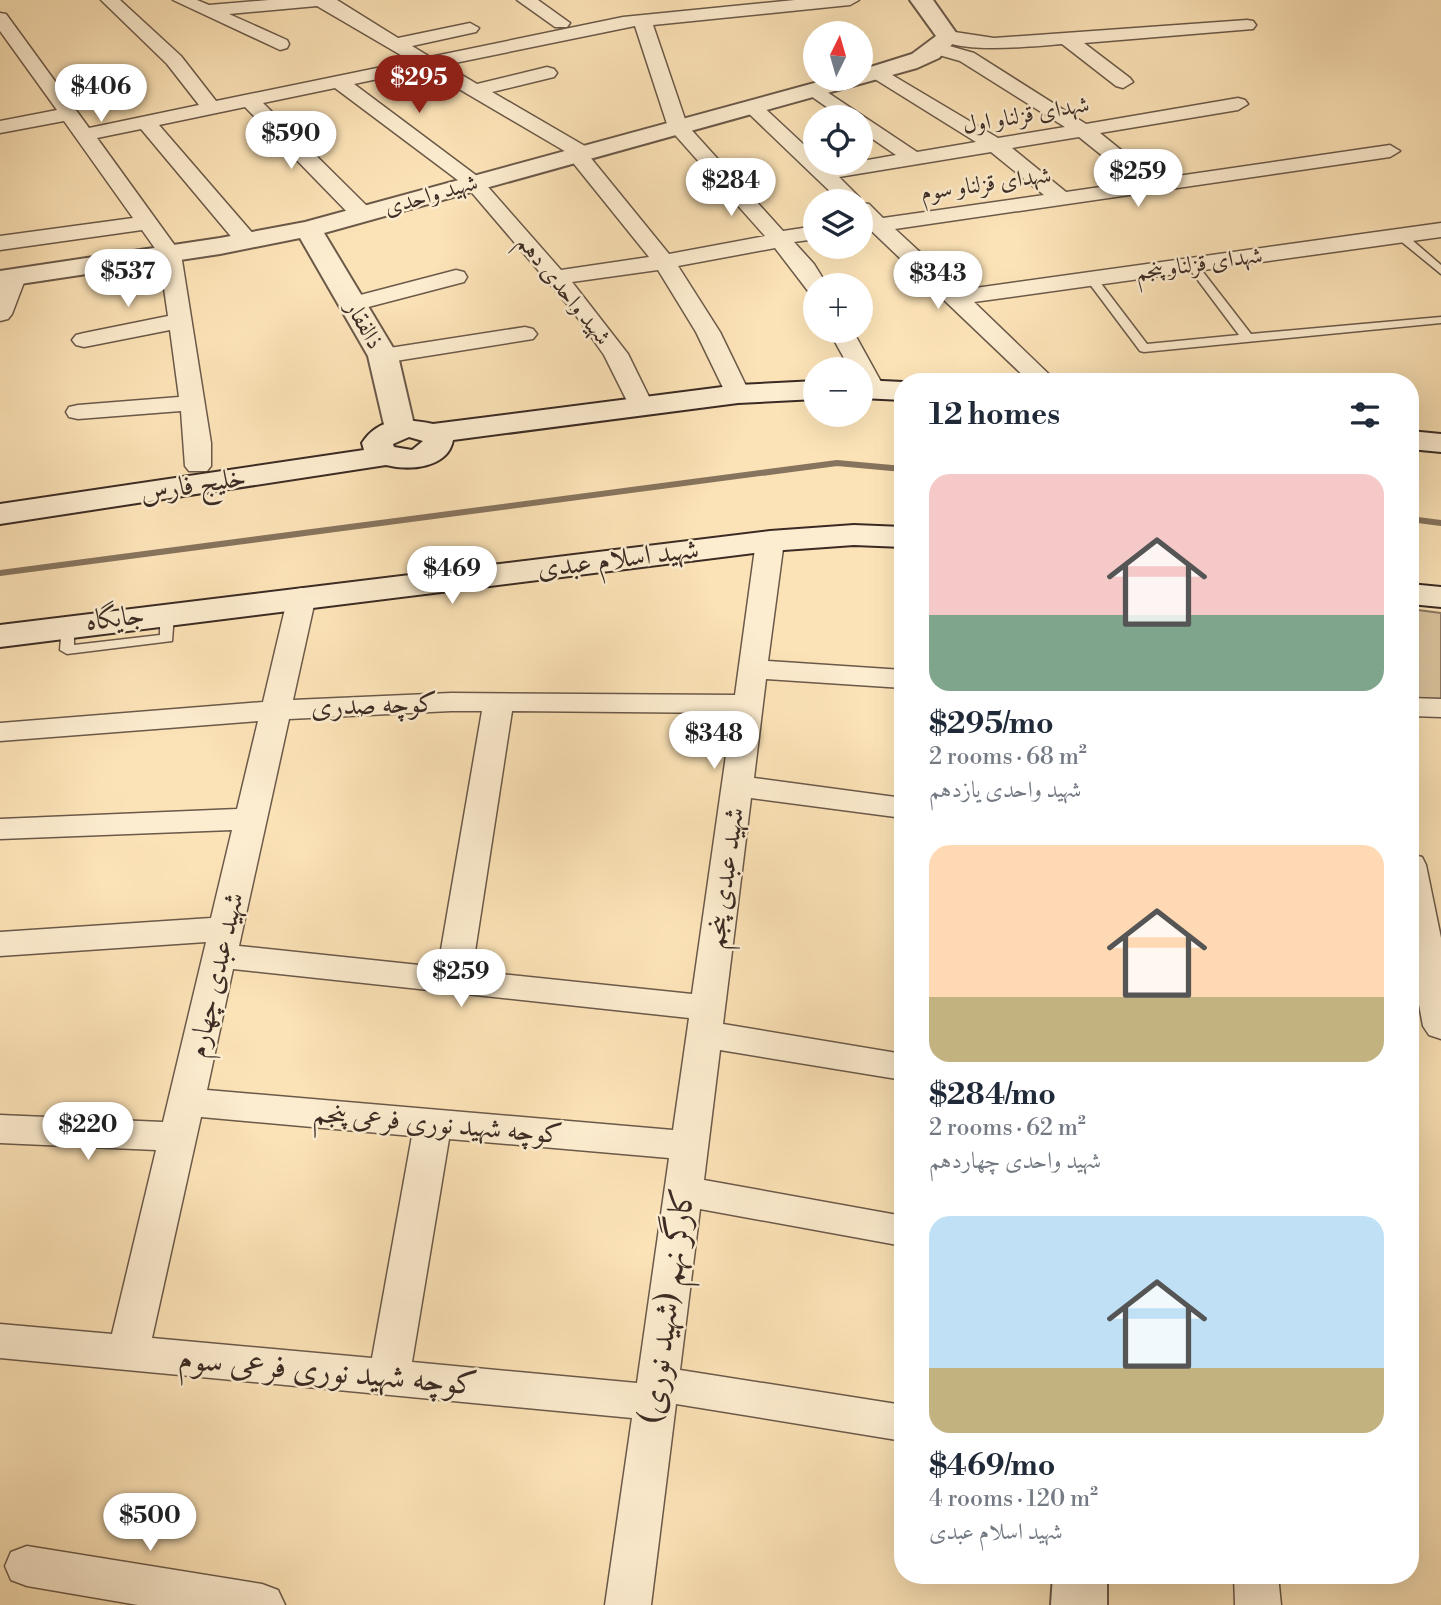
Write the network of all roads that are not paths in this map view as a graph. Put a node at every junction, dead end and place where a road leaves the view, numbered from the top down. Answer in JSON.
{"nodes":[{"id":1,"x":110,"y":0,"type":"edge"},
{"id":2,"x":182,"y":0,"type":"edge"},
{"id":3,"x":328,"y":0,"type":"edge"},
{"id":4,"x":526,"y":0,"type":"edge"},
{"id":5,"x":850,"y":0,"type":"edge"},
{"id":6,"x":921,"y":0,"type":"edge"},
{"id":7,"x":321,"y":1,"type":"edge"},
{"id":8,"x":264,"y":5,"type":"edge"},
{"id":9,"x":206,"y":11,"type":"junction"},
{"id":10,"x":0,"y":18,"type":"edge"},
{"id":11,"x":642,"y":20,"type":"junction"},
{"id":12,"x":561,"y":23,"type":"dead end"},
{"id":13,"x":1247,"y":25,"type":"dead end"},
{"id":14,"x":470,"y":28,"type":"dead end"},
{"id":15,"x":1067,"y":39,"type":"junction"},
{"id":16,"x":944,"y":43,"type":"junction"},
{"id":17,"x":280,"y":44,"type":"dead end"},
{"id":18,"x":396,"y":44,"type":"junction"},
{"id":19,"x":427,"y":62,"type":"junction"},
{"id":20,"x":547,"y":73,"type":"dead end"},
{"id":21,"x":873,"y":73,"type":"edge"},
{"id":22,"x":338,"y":81,"type":"junction"},
{"id":23,"x":873,"y":81,"type":"edge"},
{"id":24,"x":1123,"y":82,"type":"dead end"},
{"id":25,"x":475,"y":90,"type":"junction"},
{"id":26,"x":811,"y":91,"type":"edge"},
{"id":27,"x":816,"y":91,"type":"edge"},
{"id":28,"x":249,"y":100,"type":"junction"},
{"id":29,"x":1238,"y":104,"type":"dead end"},
{"id":30,"x":837,"y":105,"type":"edge"},
{"id":31,"x":752,"y":107,"type":"junction"},
{"id":32,"x":211,"y":108,"type":"junction"},
{"id":33,"x":68,"y":114,"type":"junction"},
{"id":34,"x":146,"y":122,"type":"junction"},
{"id":35,"x":0,"y":127,"type":"edge"},
{"id":36,"x":678,"y":127,"type":"junction"},
{"id":37,"x":873,"y":130,"type":"edge"},
{"id":38,"x":1083,"y":130,"type":"junction"},
{"id":39,"x":83,"y":135,"type":"junction"},
{"id":40,"x":995,"y":145,"type":"junction"},
{"id":41,"x":1390,"y":151,"type":"dead end"},
{"id":42,"x":580,"y":154,"type":"junction"},
{"id":43,"x":803,"y":156,"type":"edge"},
{"id":44,"x":914,"y":159,"type":"junction"},
{"id":45,"x":873,"y":166,"type":"edge"},
{"id":46,"x":823,"y":175,"type":"edge"},
{"id":47,"x":474,"y":183,"type":"junction"},
{"id":48,"x":1153,"y":186,"type":"junction"},
{"id":49,"x":839,"y":189,"type":"edge"},
{"id":50,"x":1062,"y":199,"type":"junction"},
{"id":51,"x":362,"y":214,"type":"junction"},
{"id":52,"x":873,"y":220,"type":"edge"},
{"id":53,"x":147,"y":223,"type":"junction"},
{"id":54,"x":873,"y":224,"type":"edge"},
{"id":55,"x":308,"y":229,"type":"junction"},
{"id":56,"x":1441,"y":230,"type":"edge"},
{"id":57,"x":803,"y":234,"type":"edge"},
{"id":58,"x":1401,"y":236,"type":"junction"},
{"id":59,"x":779,"y":239,"type":"junction"},
{"id":60,"x":247,"y":241,"type":"junction"},
{"id":61,"x":0,"y":243,"type":"edge"},
{"id":62,"x":170,"y":254,"type":"junction"},
{"id":63,"x":664,"y":262,"type":"junction"},
{"id":64,"x":1192,"y":265,"type":"junction"},
{"id":65,"x":1441,"y":271,"type":"edge"},
{"id":66,"x":808,"y":273,"type":"edge"},
{"id":67,"x":456,"y":277,"type":"dead end"},
{"id":68,"x":556,"y":277,"type":"junction"},
{"id":69,"x":8,"y":278,"type":"edge"},
{"id":70,"x":1092,"y":279,"type":"junction"},
{"id":71,"x":956,"y":298,"type":"junction"},
{"id":72,"x":353,"y":304,"type":"junction"},
{"id":73,"x":0,"y":314,"type":"edge"},
{"id":74,"x":1441,"y":320,"type":"edge"},
{"id":75,"x":180,"y":321,"type":"junction"},
{"id":76,"x":525,"y":334,"type":"dead end"},
{"id":77,"x":1248,"y":339,"type":"junction"},
{"id":78,"x":84,"y":340,"type":"dead end"},
{"id":79,"x":383,"y":356,"type":"junction"},
{"id":80,"x":1035,"y":373,"type":"edge"},
{"id":81,"x":803,"y":391,"type":"edge"},
{"id":82,"x":894,"y":392,"type":"edge"},
{"id":83,"x":738,"y":394,"type":"junction"},
{"id":84,"x":873,"y":395,"type":"edge"},
{"id":85,"x":873,"y":399,"type":"edge"},
{"id":86,"x":192,"y":403,"type":"junction"},
{"id":87,"x":642,"y":407,"type":"junction"},
{"id":88,"x":894,"y":408,"type":"edge"},
{"id":89,"x":78,"y":412,"type":"dead end"},
{"id":90,"x":803,"y":413,"type":"edge"},
{"id":91,"x":388,"y":441,"type":"junction"},
{"id":92,"x":1419,"y":441,"type":"edge"},
{"id":93,"x":433,"y":442,"type":"junction"},
{"id":94,"x":1441,"y":443,"type":"edge"},
{"id":95,"x":1419,"y":463,"type":"edge"},
{"id":96,"x":1441,"y":465,"type":"edge"},
{"id":97,"x":198,"y":466,"type":"junction"},
{"id":98,"x":0,"y":492,"type":"edge"},
{"id":99,"x":0,"y":514,"type":"edge"},
{"id":100,"x":894,"y":537,"type":"edge"},
{"id":101,"x":770,"y":541,"type":"junction"},
{"id":102,"x":1419,"y":595,"type":"edge"},
{"id":103,"x":302,"y":596,"type":"junction"},
{"id":104,"x":1441,"y":597,"type":"edge"},
{"id":105,"x":0,"y":636,"type":"edge"},
{"id":106,"x":753,"y":669,"type":"junction"},
{"id":107,"x":894,"y":678,"type":"edge"},
{"id":108,"x":499,"y":702,"type":"junction"},
{"id":109,"x":748,"y":704,"type":"junction"},
{"id":110,"x":1419,"y":707,"type":"edge"},
{"id":111,"x":1441,"y":708,"type":"edge"},
{"id":112,"x":276,"y":710,"type":"junction"},
{"id":113,"x":0,"y":732,"type":"edge"},
{"id":114,"x":738,"y":786,"type":"junction"},
{"id":115,"x":894,"y":807,"type":"edge"},
{"id":116,"x":252,"y":819,"type":"junction"},
{"id":117,"x":0,"y":830,"type":"edge"},
{"id":118,"x":1419,"y":912,"type":"edge"},
{"id":119,"x":224,"y":943,"type":"junction"},
{"id":120,"x":0,"y":944,"type":"edge"},
{"id":121,"x":453,"y":980,"type":"junction"},
{"id":122,"x":706,"y":1021,"type":"junction"},
{"id":123,"x":1441,"y":1027,"type":"edge"},
{"id":124,"x":894,"y":1065,"type":"edge"},
{"id":125,"x":183,"y":1120,"type":"junction"},
{"id":126,"x":433,"y":1123,"type":"junction"},
{"id":127,"x":0,"y":1129,"type":"edge"},
{"id":128,"x":689,"y":1146,"type":"junction"},
{"id":129,"x":683,"y":1191,"type":"junction"},
{"id":130,"x":894,"y":1229,"type":"edge"},
{"id":131,"x":0,"y":1341,"type":"edge"},
{"id":132,"x":128,"y":1353,"type":"junction"},
{"id":133,"x":389,"y":1378,"type":"junction"},
{"id":134,"x":656,"y":1393,"type":"junction"},
{"id":135,"x":894,"y":1422,"type":"edge"},
{"id":136,"x":27,"y":1566,"type":"dead end"},
{"id":137,"x":1080,"y":1584,"type":"edge"},
{"id":138,"x":1257,"y":1584,"type":"edge"},
{"id":139,"x":262,"y":1605,"type":"edge"},
{"id":140,"x":628,"y":1605,"type":"edge"},
{"id":141,"x":1079,"y":1605,"type":"edge"},
{"id":142,"x":1258,"y":1605,"type":"edge"}],
"edges":[{"from":1,"to":32,"type":"street"},
{"from":2,"to":9,"type":"street"},
{"from":3,"to":7,"type":"street"},
{"from":4,"to":12,"type":"street"},
{"from":5,"to":11,"type":"street"},
{"from":6,"to":16,"type":"main road"},
{"from":7,"to":8,"type":"street"},
{"from":7,"to":18,"type":"street"},
{"from":8,"to":9,"type":"street"},
{"from":9,"to":17,"type":"street"},
{"from":10,"to":33,"type":"street"},
{"from":11,"to":19,"type":"street"},
{"from":11,"to":36,"type":"street"},
{"from":13,"to":15,"type":"street"},
{"from":14,"to":18,"type":"street"},
{"from":15,"to":16,"type":"street"},
{"from":15,"to":24,"type":"street"},
{"from":16,"to":21,"type":"main road","name":"شهید واحدی"},
{"from":16,"to":38,"type":"street"},
{"from":18,"to":19,"type":"street"},
{"from":19,"to":22,"type":"street"},
{"from":19,"to":25,"type":"street"},
{"from":20,"to":25,"type":"street"},
{"from":22,"to":28,"type":"street"},
{"from":22,"to":47,"type":"street","name":"شهید واحدی دهم"},
{"from":23,"to":40,"type":"street"},
{"from":25,"to":42,"type":"street"},
{"from":26,"to":31,"type":"main road","name":"شهید واحدی"},
{"from":27,"to":30,"type":"street"},
{"from":28,"to":32,"type":"street"},
{"from":28,"to":51,"type":"street"},
{"from":29,"to":38,"type":"street","name":"شهدای قزلناو اول"},
{"from":31,"to":36,"type":"main road","name":"شهید واحدی"},
{"from":31,"to":43,"type":"street"},
{"from":32,"to":34,"type":"street"},
{"from":33,"to":35,"type":"street"},
{"from":33,"to":39,"type":"street"},
{"from":34,"to":39,"type":"street"},
{"from":34,"to":60,"type":"street"},
{"from":36,"to":42,"type":"main road","name":"شهید واحدی"},
{"from":36,"to":59,"type":"street"},
{"from":37,"to":44,"type":"street"},
{"from":38,"to":40,"type":"street","name":"شهدای قزلناو اول"},
{"from":38,"to":48,"type":"street"},
{"from":39,"to":53,"type":"street"},
{"from":40,"to":44,"type":"street","name":"شهدای قزلناو اول"},
{"from":40,"to":50,"type":"street"},
{"from":41,"to":48,"type":"street","name":"شهدای قزلناو سوم"},
{"from":42,"to":47,"type":"main road","name":"شهید واحدی"},
{"from":42,"to":63,"type":"street"},
{"from":44,"to":45,"type":"street","name":"شهدای قزلناو اول"},
{"from":46,"to":49,"type":"street"},
{"from":47,"to":51,"type":"main road","name":"شهید واحدی"},
{"from":47,"to":68,"type":"street","name":"شهید واحدی دهم"},
{"from":48,"to":50,"type":"street","name":"شهدای قزلناو سوم"},
{"from":50,"to":52,"type":"street","name":"شهدای قزلناو سوم"},
{"from":51,"to":55,"type":"main road","name":"شهید واحدی"},
{"from":53,"to":61,"type":"street"},
{"from":53,"to":62,"type":"street"},
{"from":54,"to":71,"type":"street"},
{"from":55,"to":60,"type":"main road","name":"شهید واحدی"},
{"from":55,"to":72,"type":"main road","name":"ذالفقار"},
{"from":56,"to":58,"type":"street","name":"شهدای قزلناو پنجم"},
{"from":57,"to":59,"type":"street"},
{"from":58,"to":64,"type":"street","name":"شهدای قزلناو پنجم"},
{"from":58,"to":65,"type":"lane"},
{"from":59,"to":63,"type":"street"},
{"from":59,"to":66,"type":"street"},
{"from":60,"to":62,"type":"main road","name":"شهید واحدی"},
{"from":62,"to":69,"type":"main road","name":"شهید واحدی"},
{"from":62,"to":75,"type":"street"},
{"from":63,"to":68,"type":"street"},
{"from":63,"to":83,"type":"street"},
{"from":64,"to":70,"type":"street","name":"شهدای قزلناو پنجم"},
{"from":64,"to":77,"type":"lane"},
{"from":67,"to":72,"type":"street"},
{"from":68,"to":87,"type":"street","name":"شهید واحدی دهم"},
{"from":69,"to":73,"type":"street"},
{"from":70,"to":71,"type":"street","name":"شهدای قزلناو پنجم"},
{"from":70,"to":77,"type":"lane"},
{"from":71,"to":80,"type":"street"},
{"from":72,"to":79,"type":"main road","name":"ذالفقار"},
{"from":74,"to":77,"type":"lane"},
{"from":75,"to":78,"type":"street"},
{"from":75,"to":86,"type":"street"},
{"from":76,"to":79,"type":"street"},
{"from":79,"to":91,"type":"main road","name":"ذالفقار"},
{"from":81,"to":83,"type":"main road"},
{"from":82,"to":84,"type":"main road"},
{"from":83,"to":87,"type":"main road"},
{"from":85,"to":88,"type":"main road"},
{"from":86,"to":89,"type":"street"},
{"from":86,"to":97,"type":"street"},
{"from":87,"to":93,"type":"main road"},
{"from":90,"to":93,"type":"main road"},
{"from":91,"to":93,"type":"main road"},
{"from":91,"to":97,"type":"main road","name":"خلیج فارس"},
{"from":91,"to":99,"type":"main road","name":"خلیج فارس"},
{"from":92,"to":94,"type":"main road"},
{"from":95,"to":96,"type":"main road"},
{"from":97,"to":98,"type":"main road","name":"خلیج فارس"},
{"from":100,"to":101,"type":"main road","name":"شهید اسلام عبدی"},
{"from":101,"to":103,"type":"main road","name":"شهید اسلام عبدی"},
{"from":101,"to":106,"type":"street","name":"شهید عبدی پنجم"},
{"from":102,"to":104,"type":"main road"},
{"from":103,"to":105,"type":"main road","name":"شهید اسلام عبدی"},
{"from":103,"to":112,"type":"street","name":"شهید عبدی چهارم"},
{"from":106,"to":107,"type":"street"},
{"from":106,"to":109,"type":"street","name":"شهید عبدی پنجم"},
{"from":108,"to":109,"type":"street","name":"کوچه صدری"},
{"from":108,"to":112,"type":"street","name":"کوچه صدری"},
{"from":108,"to":121,"type":"street"},
{"from":109,"to":114,"type":"street","name":"شهید عبدی پنجم"},
{"from":110,"to":111,"type":"street"},
{"from":112,"to":113,"type":"street","name":"کوچه صدری"},
{"from":112,"to":116,"type":"street","name":"شهید عبدی چهارم"},
{"from":114,"to":115,"type":"street"},
{"from":114,"to":122,"type":"street","name":"شهید عبدی پنجم"},
{"from":116,"to":117,"type":"street"},
{"from":116,"to":119,"type":"street","name":"شهید عبدی چهارم"},
{"from":118,"to":123,"type":"street"},
{"from":119,"to":120,"type":"street"},
{"from":119,"to":121,"type":"street"},
{"from":119,"to":125,"type":"street","name":"شهید عبدی چهارم"},
{"from":121,"to":122,"type":"street"},
{"from":122,"to":124,"type":"street"},
{"from":122,"to":128,"type":"street","name":"کارگر نهم (شهید نوری)"},
{"from":125,"to":126,"type":"street","name":"کوچه شهید نوری فرعی پنجم"},
{"from":125,"to":127,"type":"street","name":"کوچه شهید نوری فرعی پنجم"},
{"from":125,"to":132,"type":"street","name":"شهید عبدی چهارم"},
{"from":126,"to":128,"type":"street","name":"کوچه شهید نوری فرعی پنجم"},
{"from":126,"to":133,"type":"street"},
{"from":128,"to":129,"type":"street","name":"کارگر نهم (شهید نوری)"},
{"from":129,"to":130,"type":"street"},
{"from":129,"to":134,"type":"street","name":"کارگر نهم (شهید نوری)"},
{"from":131,"to":132,"type":"street","name":"کوچه شهید نوری فرعی سوم"},
{"from":132,"to":133,"type":"street","name":"کوچه شهید نوری فرعی سوم"},
{"from":133,"to":134,"type":"street","name":"کوچه شهید نوری فرعی سوم"},
{"from":134,"to":135,"type":"street","name":"کوچه شهید نوری فرعی سوم"},
{"from":134,"to":140,"type":"street","name":"کارگر نهم (شهید نوری)"},
{"from":136,"to":139,"type":"street"},
{"from":137,"to":141,"type":"main road"},
{"from":138,"to":142,"type":"street"}]}
